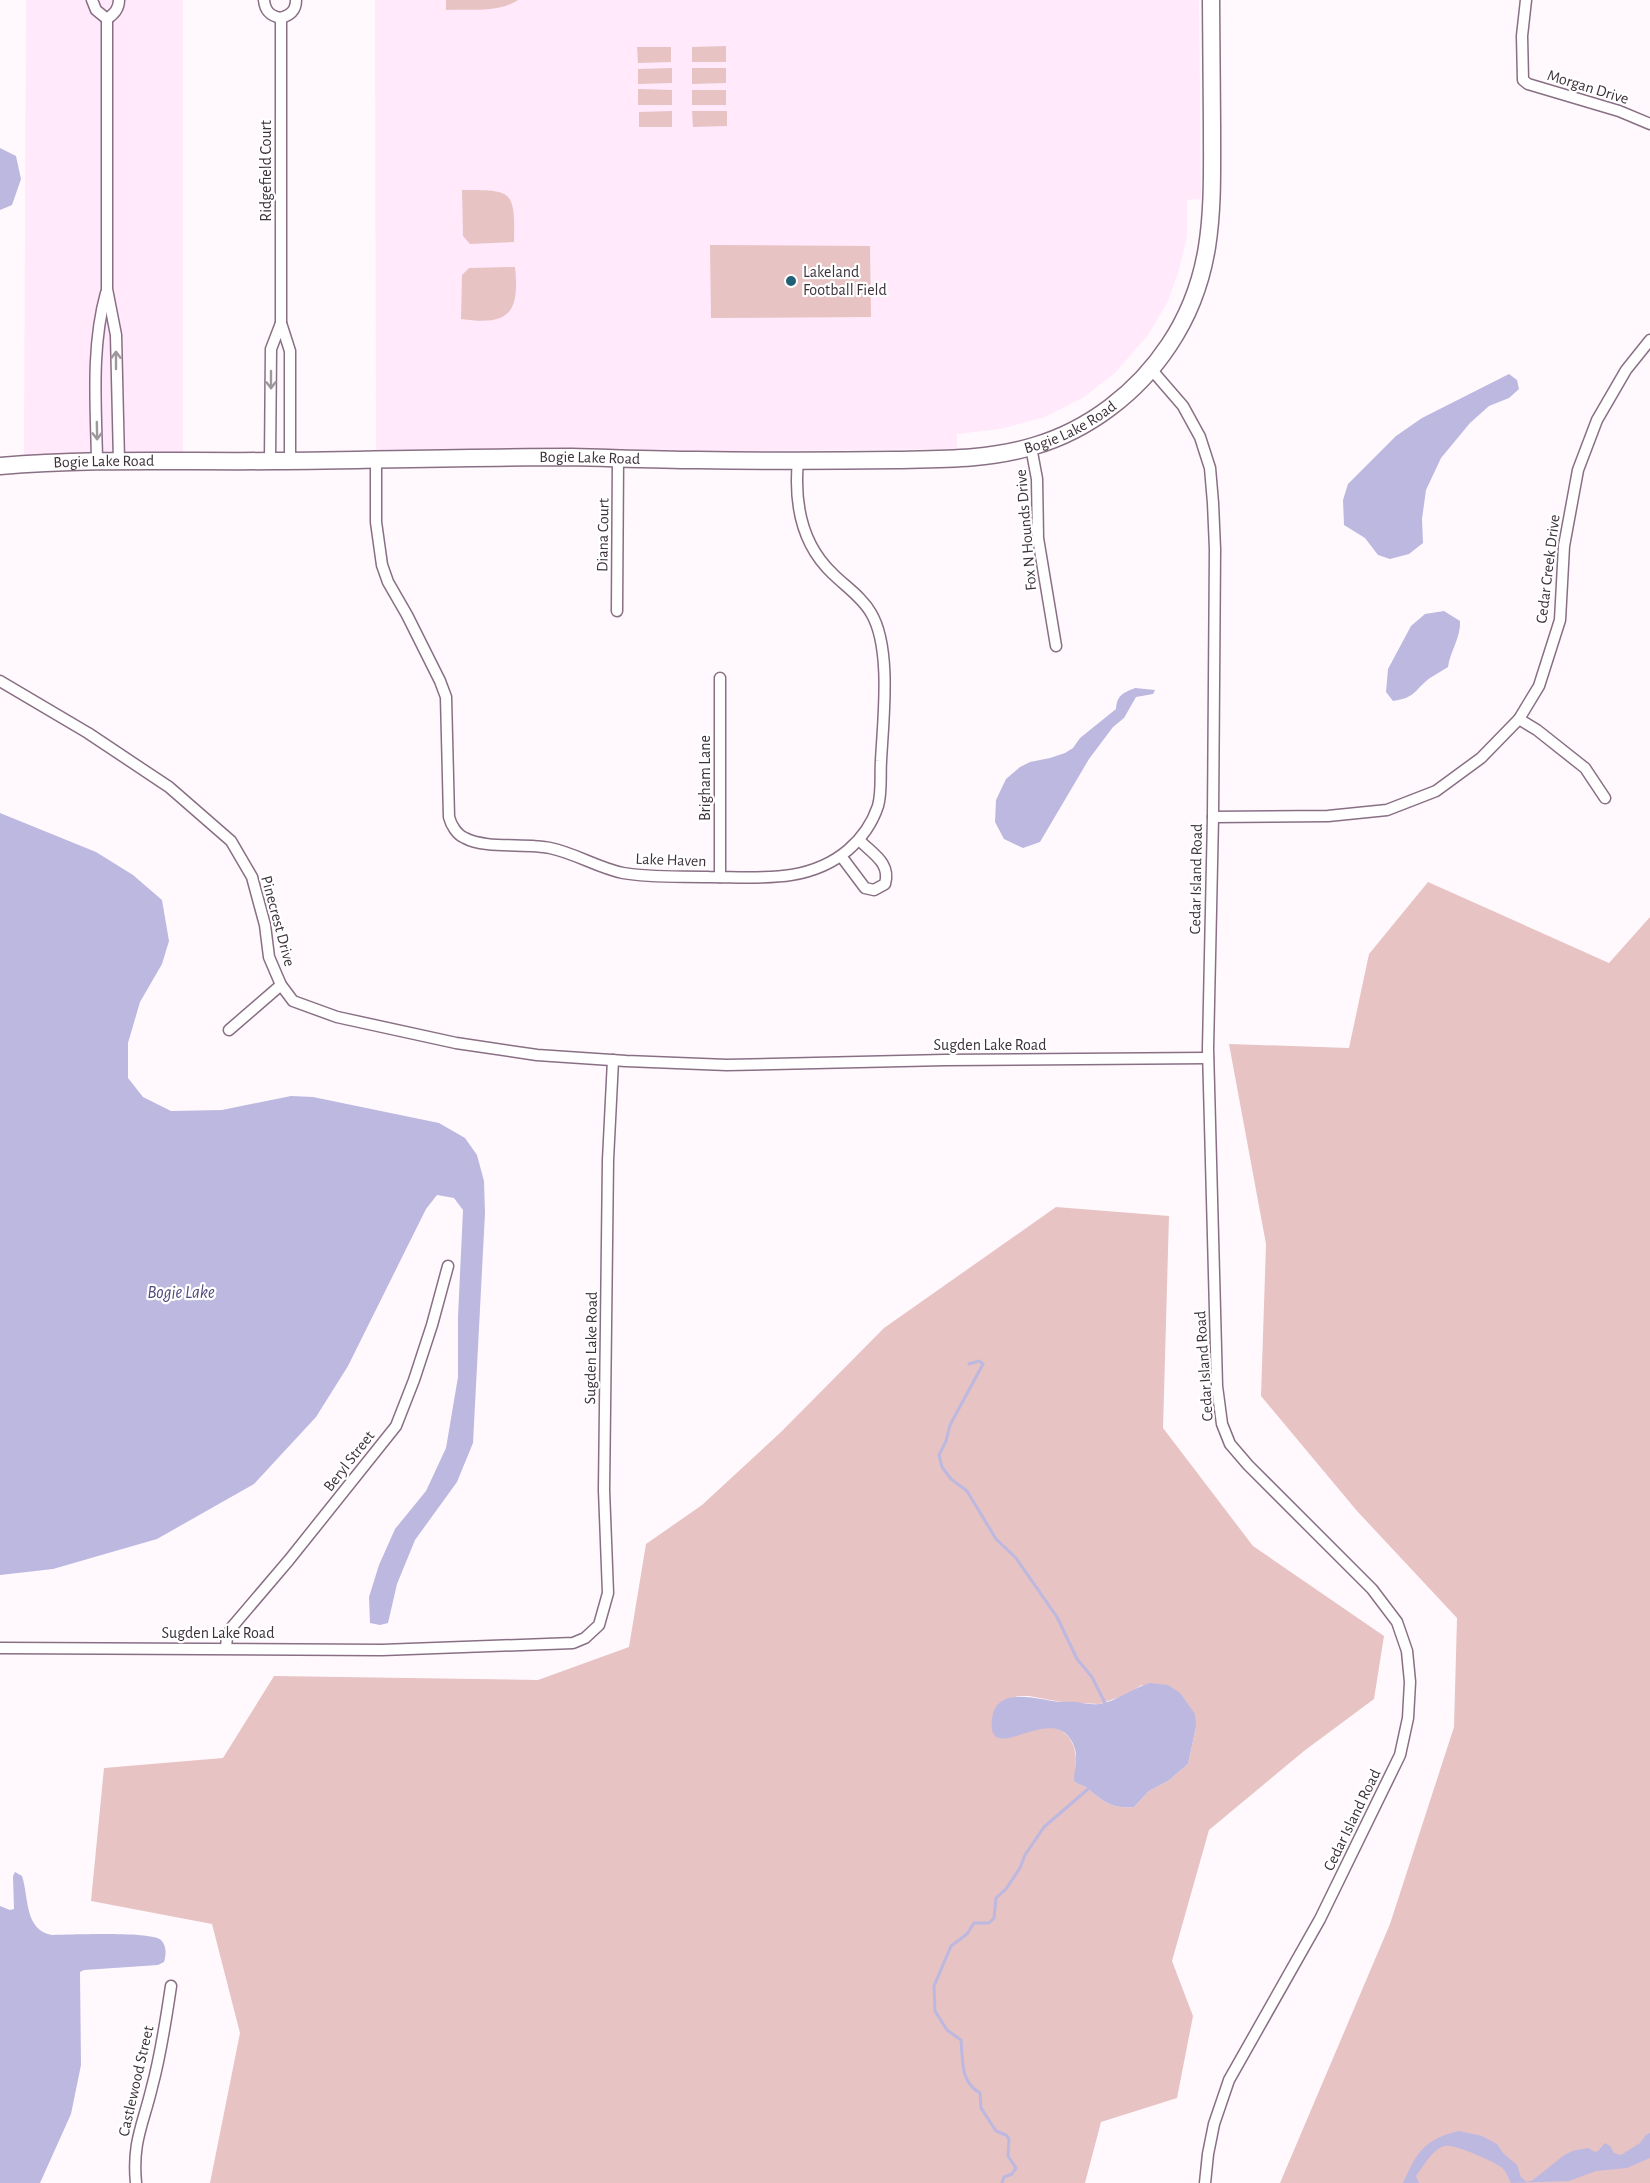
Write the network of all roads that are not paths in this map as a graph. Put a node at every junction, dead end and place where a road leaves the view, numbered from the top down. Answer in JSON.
{"nodes":[{"id":1,"x":92,"y":0,"type":"edge"},
{"id":2,"x":119,"y":0,"type":"edge"},
{"id":3,"x":264,"y":0,"type":"edge"},
{"id":4,"x":296,"y":0,"type":"edge"},
{"id":5,"x":1211,"y":0,"type":"edge"},
{"id":6,"x":1526,"y":0,"type":"edge"},
{"id":7,"x":281,"y":18,"type":"junction"},
{"id":8,"x":107,"y":19,"type":"junction"},
{"id":9,"x":1650,"y":124,"type":"edge"},
{"id":10,"x":107,"y":289,"type":"junction"},
{"id":11,"x":281,"y":323,"type":"junction"},
{"id":12,"x":1650,"y":340,"type":"edge"},
{"id":13,"x":1151,"y":369,"type":"junction"},
{"id":14,"x":116,"y":385,"type":"junction"},
{"id":15,"x":96,"y":386,"type":"junction"},
{"id":16,"x":1031,"y":447,"type":"junction"},
{"id":17,"x":618,"y":459,"type":"junction"},
{"id":18,"x":98,"y":460,"type":"junction"},
{"id":19,"x":376,"y":460,"type":"junction"},
{"id":20,"x":119,"y":461,"type":"junction"},
{"id":21,"x":270,"y":461,"type":"junction"},
{"id":22,"x":290,"y":461,"type":"junction"},
{"id":23,"x":798,"y":461,"type":"junction"},
{"id":24,"x":0,"y":466,"type":"edge"},
{"id":25,"x":617,"y":611,"type":"dead end"},
{"id":26,"x":1056,"y":646,"type":"dead end"},
{"id":27,"x":720,"y":678,"type":"dead end"},
{"id":28,"x":0,"y":681,"type":"edge"},
{"id":29,"x":1519,"y":719,"type":"junction"},
{"id":30,"x":1605,"y":798,"type":"dead end"},
{"id":31,"x":1213,"y":817,"type":"junction"},
{"id":32,"x":859,"y":840,"type":"junction"},
{"id":33,"x":841,"y":856,"type":"junction"},
{"id":34,"x":720,"y":877,"type":"junction"},
{"id":35,"x":281,"y":985,"type":"junction"},
{"id":36,"x":229,"y":1030,"type":"dead end"},
{"id":37,"x":1208,"y":1058,"type":"junction"},
{"id":38,"x":613,"y":1060,"type":"junction"},
{"id":39,"x":448,"y":1266,"type":"dead end"},
{"id":40,"x":0,"y":1648,"type":"edge"},
{"id":41,"x":226,"y":1648,"type":"junction"},
{"id":42,"x":171,"y":1986,"type":"dead end"},
{"id":43,"x":136,"y":2183,"type":"edge"},
{"id":44,"x":1205,"y":2183,"type":"edge"}],
"edges":[{"from":1,"to":8,"type":"street"},
{"from":2,"to":8,"type":"street"},
{"from":3,"to":7,"type":"street"},
{"from":4,"to":7,"type":"street"},
{"from":5,"to":13,"type":"main road","name":"Bogie Lake Road"},
{"from":6,"to":9,"type":"street","name":"Morgan Drive"},
{"from":7,"to":11,"type":"street","name":"Ridgefield Court"},
{"from":8,"to":10,"type":"street"},
{"from":14,"to":10,"type":"street","one_way":true},
{"from":10,"to":15,"type":"street"},
{"from":11,"to":21,"type":"street","name":"Ridgefield Court","one_way":true},
{"from":11,"to":22,"type":"street","name":"Ridgefield Court"},
{"from":12,"to":29,"type":"street","name":"Cedar Creek Drive"},
{"from":13,"to":16,"type":"main road","name":"Bogie Lake Road"},
{"from":13,"to":31,"type":"street","name":"Cedar Island Road"},
{"from":14,"to":15,"type":"street"},
{"from":14,"to":20,"type":"street"},
{"from":15,"to":18,"type":"street","one_way":true},
{"from":16,"to":23,"type":"main road","name":"Bogie Lake Road"},
{"from":16,"to":26,"type":"street","name":"Fox N Hounds Drive"},
{"from":17,"to":19,"type":"main road","name":"Bogie Lake Road"},
{"from":17,"to":23,"type":"main road","name":"Bogie Lake Road"},
{"from":17,"to":25,"type":"street","name":"Diana Court"},
{"from":18,"to":20,"type":"main road","name":"Bogie Lake Road"},
{"from":18,"to":24,"type":"main road","name":"Bogie Lake Road"},
{"from":19,"to":22,"type":"main road","name":"Bogie Lake Road"},
{"from":19,"to":34,"type":"street","name":"Lake Haven"},
{"from":20,"to":21,"type":"main road","name":"Bogie Lake Road"},
{"from":21,"to":22,"type":"main road","name":"Bogie Lake Road"},
{"from":23,"to":32,"type":"street","name":"Lake Haven"},
{"from":27,"to":34,"type":"street","name":"Brigham Lane"},
{"from":28,"to":35,"type":"street","name":"Pinecrest Drive"},
{"from":29,"to":30,"type":"street"},
{"from":29,"to":31,"type":"street","name":"Cedar Creek Drive"},
{"from":31,"to":37,"type":"street","name":"Cedar Island Road"},
{"from":32,"to":33,"type":"street","name":"Lake Haven"},
{"from":32,"to":33,"type":"street"},
{"from":33,"to":34,"type":"street","name":"Lake Haven"},
{"from":35,"to":36,"type":"street"},
{"from":35,"to":38,"type":"street","name":"Pinecrest Drive"},
{"from":37,"to":38,"type":"street","name":"Sugden Lake Road"},
{"from":37,"to":44,"type":"street","name":"Cedar Island Road"},
{"from":38,"to":41,"type":"street","name":"Sugden Lake Road"},
{"from":39,"to":41,"type":"street","name":"Beryl Street"},
{"from":40,"to":41,"type":"street","name":"Sugden Lake Road"},
{"from":42,"to":43,"type":"street","name":"Castlewood Street"}]}
